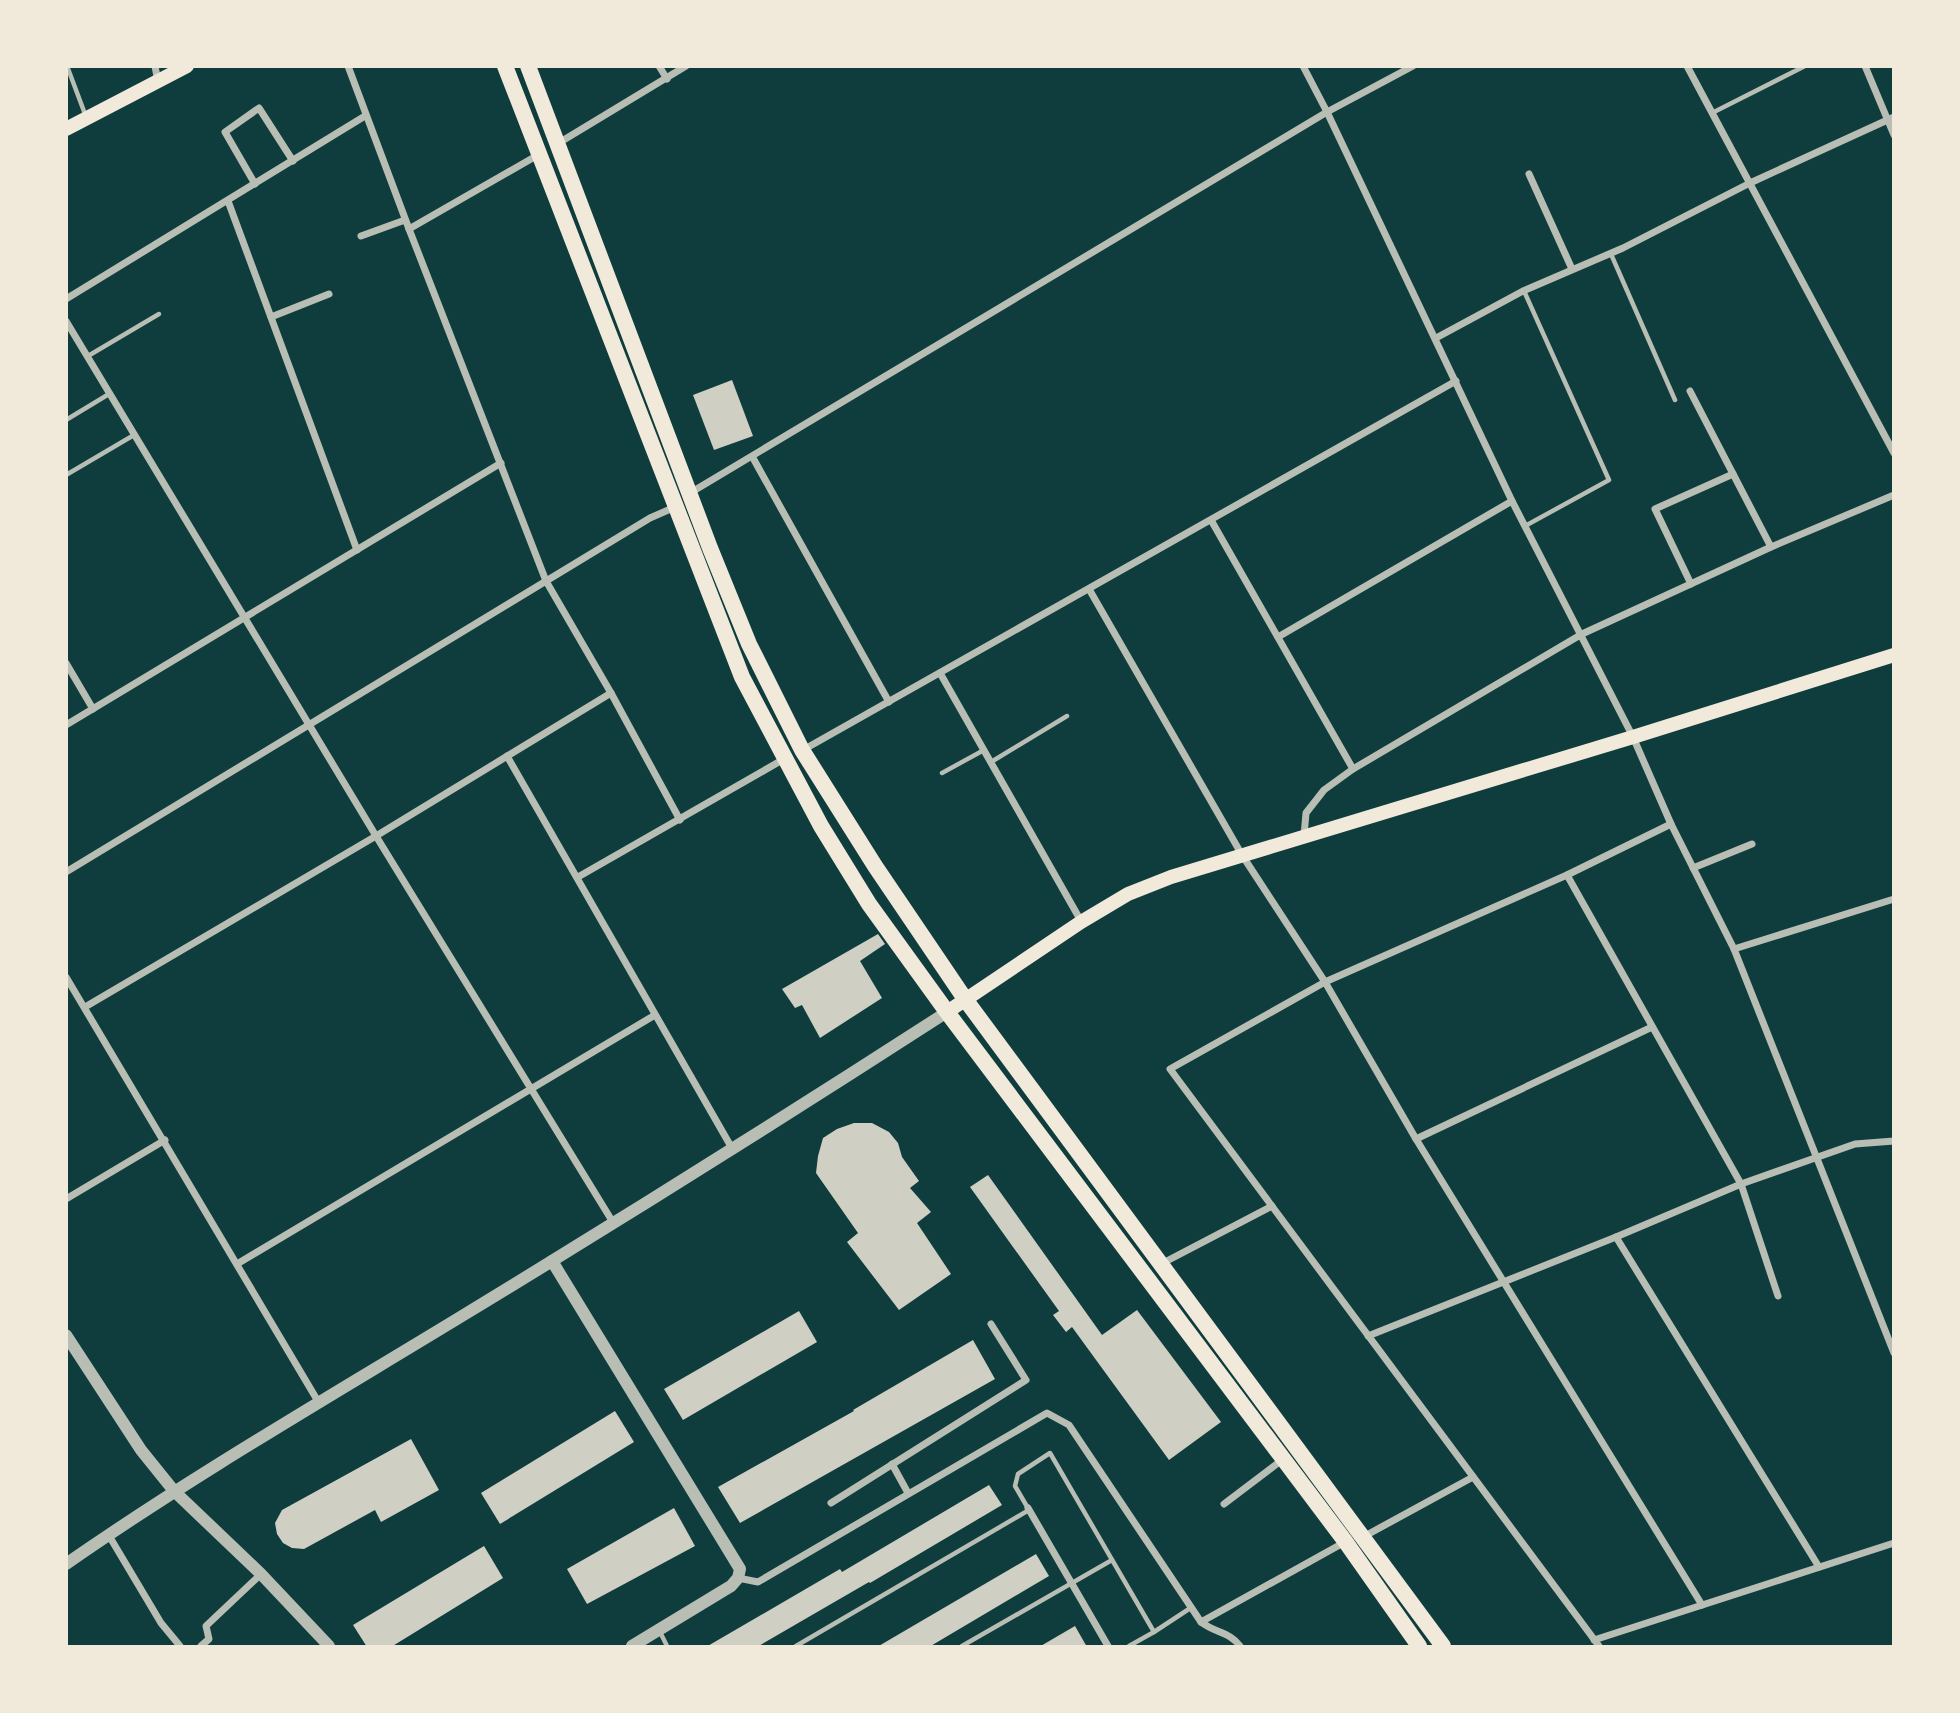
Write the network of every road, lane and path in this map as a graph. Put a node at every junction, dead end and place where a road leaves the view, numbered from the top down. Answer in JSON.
{"nodes":[{"id":1,"x":67,"y":66,"type":"edge"},
{"id":2,"x":155,"y":66,"type":"edge"},
{"id":3,"x":187,"y":66,"type":"edge"},
{"id":4,"x":348,"y":66,"type":"edge"},
{"id":5,"x":505,"y":66,"type":"edge"},
{"id":6,"x":528,"y":66,"type":"edge"},
{"id":7,"x":659,"y":66,"type":"edge"},
{"id":8,"x":686,"y":66,"type":"edge"},
{"id":9,"x":1303,"y":66,"type":"edge"},
{"id":10,"x":1413,"y":66,"type":"edge"},
{"id":11,"x":1687,"y":66,"type":"edge"},
{"id":12,"x":1805,"y":66,"type":"edge"},
{"id":13,"x":1865,"y":66,"type":"edge"},
{"id":14,"x":667,"y":79,"type":"junction"},
{"id":15,"x":159,"y":82,"type":"junction"},
{"id":16,"x":1328,"y":112,"type":"junction"},
{"id":17,"x":1712,"y":113,"type":"junction"},
{"id":18,"x":365,"y":116,"type":"junction"},
{"id":19,"x":87,"y":118,"type":"junction"},
{"id":20,"x":1890,"y":119,"type":"edge"},
{"id":21,"x":66,"y":129,"type":"edge"},
{"id":22,"x":1894,"y":135,"type":"edge"},
{"id":23,"x":556,"y":144,"type":"junction"},
{"id":24,"x":539,"y":155,"type":"junction"},
{"id":25,"x":293,"y":161,"type":"junction"},
{"id":26,"x":1530,"y":174,"type":"dead end"},
{"id":27,"x":1750,"y":183,"type":"junction"},
{"id":28,"x":255,"y":184,"type":"junction"},
{"id":29,"x":228,"y":201,"type":"junction"},
{"id":30,"x":405,"y":220,"type":"junction"},
{"id":31,"x":408,"y":229,"type":"junction"},
{"id":32,"x":361,"y":236,"type":"dead end"},
{"id":33,"x":1610,"y":253,"type":"junction"},
{"id":34,"x":1572,"y":269,"type":"junction"},
{"id":35,"x":1523,"y":291,"type":"junction"},
{"id":36,"x":330,"y":294,"type":"dead end"},
{"id":37,"x":66,"y":299,"type":"edge"},
{"id":38,"x":159,"y":314,"type":"dead end"},
{"id":39,"x":271,"y":317,"type":"junction"},
{"id":40,"x":66,"y":321,"type":"edge"},
{"id":41,"x":1436,"y":338,"type":"junction"},
{"id":42,"x":88,"y":356,"type":"junction"},
{"id":43,"x":1456,"y":382,"type":"junction"},
{"id":44,"x":1690,"y":391,"type":"dead end"},
{"id":45,"x":110,"y":394,"type":"junction"},
{"id":46,"x":1675,"y":400,"type":"dead end"},
{"id":47,"x":66,"y":420,"type":"edge"},
{"id":48,"x":135,"y":434,"type":"junction"},
{"id":49,"x":1894,"y":453,"type":"edge"},
{"id":50,"x":752,"y":458,"type":"junction"},
{"id":51,"x":501,"y":463,"type":"junction"},
{"id":52,"x":1733,"y":474,"type":"junction"},
{"id":53,"x":66,"y":475,"type":"edge"},
{"id":54,"x":688,"y":494,"type":"junction"},
{"id":55,"x":1894,"y":495,"type":"edge"},
{"id":56,"x":1512,"y":501,"type":"junction"},
{"id":57,"x":675,"y":507,"type":"junction"},
{"id":58,"x":1211,"y":520,"type":"junction"},
{"id":59,"x":1525,"y":526,"type":"junction"},
{"id":60,"x":1771,"y":547,"type":"junction"},
{"id":61,"x":357,"y":550,"type":"junction"},
{"id":62,"x":546,"y":581,"type":"junction"},
{"id":63,"x":1691,"y":584,"type":"junction"},
{"id":64,"x":1089,"y":589,"type":"junction"},
{"id":65,"x":245,"y":619,"type":"junction"},
{"id":66,"x":1582,"y":634,"type":"junction"},
{"id":67,"x":1278,"y":637,"type":"junction"},
{"id":68,"x":1894,"y":655,"type":"edge"},
{"id":69,"x":66,"y":663,"type":"edge"},
{"id":70,"x":940,"y":673,"type":"junction"},
{"id":71,"x":611,"y":693,"type":"junction"},
{"id":72,"x":889,"y":702,"type":"junction"},
{"id":73,"x":93,"y":709,"type":"junction"},
{"id":74,"x":1067,"y":716,"type":"dead end"},
{"id":75,"x":66,"y":725,"type":"edge"},
{"id":76,"x":309,"y":725,"type":"junction"},
{"id":77,"x":1633,"y":737,"type":"junction"},
{"id":78,"x":802,"y":750,"type":"junction"},
{"id":79,"x":984,"y":750,"type":"junction"},
{"id":80,"x":507,"y":756,"type":"junction"},
{"id":81,"x":784,"y":759,"type":"junction"},
{"id":82,"x":991,"y":762,"type":"junction"},
{"id":83,"x":1353,"y":769,"type":"junction"},
{"id":84,"x":942,"y":773,"type":"dead end"},
{"id":85,"x":680,"y":820,"type":"junction"},
{"id":86,"x":1671,"y":824,"type":"junction"},
{"id":87,"x":376,"y":836,"type":"junction"},
{"id":88,"x":1304,"y":836,"type":"junction"},
{"id":89,"x":1752,"y":844,"type":"dead end"},
{"id":90,"x":1242,"y":855,"type":"junction"},
{"id":91,"x":1693,"y":868,"type":"junction"},
{"id":92,"x":66,"y":872,"type":"edge"},
{"id":93,"x":1567,"y":875,"type":"junction"},
{"id":94,"x":578,"y":877,"type":"junction"},
{"id":95,"x":1894,"y":899,"type":"edge"},
{"id":96,"x":1081,"y":922,"type":"junction"},
{"id":97,"x":1734,"y":949,"type":"junction"},
{"id":98,"x":66,"y":976,"type":"edge"},
{"id":99,"x":1325,"y":982,"type":"junction"},
{"id":100,"x":965,"y":999,"type":"junction"},
{"id":101,"x":85,"y":1007,"type":"junction"},
{"id":102,"x":947,"y":1012,"type":"junction"},
{"id":103,"x":655,"y":1015,"type":"junction"},
{"id":104,"x":1652,"y":1027,"type":"junction"},
{"id":105,"x":531,"y":1088,"type":"junction"},
{"id":106,"x":1416,"y":1139,"type":"junction"},
{"id":107,"x":165,"y":1140,"type":"junction"},
{"id":108,"x":1894,"y":1141,"type":"edge"},
{"id":109,"x":733,"y":1150,"type":"junction"},
{"id":110,"x":1816,"y":1157,"type":"junction"},
{"id":111,"x":1741,"y":1184,"type":"junction"},
{"id":112,"x":66,"y":1199,"type":"edge"},
{"id":113,"x":1272,"y":1206,"type":"junction"},
{"id":114,"x":614,"y":1224,"type":"junction"},
{"id":115,"x":1616,"y":1237,"type":"junction"},
{"id":116,"x":552,"y":1261,"type":"junction"},
{"id":117,"x":237,"y":1264,"type":"junction"},
{"id":118,"x":1160,"y":1264,"type":"junction"},
{"id":119,"x":1503,"y":1282,"type":"junction"},
{"id":120,"x":1778,"y":1296,"type":"dead end"},
{"id":121,"x":990,"y":1324,"type":"dead end"},
{"id":122,"x":66,"y":1335,"type":"edge"},
{"id":123,"x":1368,"y":1336,"type":"junction"},
{"id":124,"x":1894,"y":1353,"type":"edge"},
{"id":125,"x":319,"y":1403,"type":"junction"},
{"id":126,"x":1283,"y":1460,"type":"junction"},
{"id":127,"x":892,"y":1464,"type":"junction"},
{"id":128,"x":1473,"y":1477,"type":"junction"},
{"id":129,"x":174,"y":1490,"type":"junction"},
{"id":130,"x":908,"y":1493,"type":"junction"},
{"id":131,"x":831,"y":1503,"type":"dead end"},
{"id":132,"x":1224,"y":1504,"type":"dead end"},
{"id":133,"x":1028,"y":1508,"type":"junction"},
{"id":134,"x":108,"y":1534,"type":"junction"},
{"id":135,"x":1362,"y":1537,"type":"junction"},
{"id":136,"x":1345,"y":1541,"type":"junction"},
{"id":137,"x":1894,"y":1543,"type":"edge"},
{"id":138,"x":1112,"y":1560,"type":"junction"},
{"id":139,"x":66,"y":1564,"type":"edge"},
{"id":140,"x":1819,"y":1567,"type":"junction"},
{"id":141,"x":261,"y":1574,"type":"junction"},
{"id":142,"x":738,"y":1578,"type":"junction"},
{"id":143,"x":1072,"y":1583,"type":"junction"},
{"id":144,"x":1702,"y":1605,"type":"junction"},
{"id":145,"x":1192,"y":1607,"type":"junction"},
{"id":146,"x":1201,"y":1622,"type":"junction"},
{"id":147,"x":659,"y":1630,"type":"junction"},
{"id":148,"x":1154,"y":1632,"type":"junction"},
{"id":149,"x":1597,"y":1643,"type":"edge"},
{"id":150,"x":180,"y":1647,"type":"edge"},
{"id":151,"x":201,"y":1647,"type":"edge"},
{"id":152,"x":329,"y":1647,"type":"edge"},
{"id":153,"x":632,"y":1647,"type":"edge"},
{"id":154,"x":667,"y":1647,"type":"edge"},
{"id":155,"x":796,"y":1647,"type":"edge"},
{"id":156,"x":962,"y":1647,"type":"edge"},
{"id":157,"x":1108,"y":1647,"type":"edge"},
{"id":158,"x":1129,"y":1647,"type":"edge"},
{"id":159,"x":1240,"y":1647,"type":"edge"},
{"id":160,"x":1419,"y":1647,"type":"edge"},
{"id":161,"x":1443,"y":1647,"type":"edge"}],
"edges":[{"from":1,"to":19,"type":"lane"},
{"from":2,"to":15,"type":"street"},
{"from":3,"to":15,"type":"main road"},
{"from":4,"to":18,"type":"street"},
{"from":5,"to":24,"type":"highway"},
{"from":6,"to":23,"type":"highway"},
{"from":7,"to":14,"type":"street"},
{"from":8,"to":14,"type":"street"},
{"from":9,"to":16,"type":"street"},
{"from":10,"to":16,"type":"street"},
{"from":11,"to":17,"type":"street"},
{"from":12,"to":17,"type":"lane"},
{"from":13,"to":20,"type":"street"},
{"from":14,"to":23,"type":"street"},
{"from":15,"to":19,"type":"main road"},
{"from":16,"to":41,"type":"street"},
{"from":16,"to":50,"type":"street"},
{"from":17,"to":27,"type":"street"},
{"from":18,"to":25,"type":"street"},
{"from":18,"to":30,"type":"street"},
{"from":19,"to":21,"type":"main road"},
{"from":20,"to":22,"type":"street"},
{"from":20,"to":27,"type":"street"},
{"from":23,"to":54,"type":"highway"},
{"from":24,"to":31,"type":"street"},
{"from":24,"to":57,"type":"highway"},
{"from":25,"to":28,"type":"street"},
{"from":25,"to":28,"type":"street"},
{"from":26,"to":34,"type":"street"},
{"from":27,"to":33,"type":"street"},
{"from":27,"to":49,"type":"street"},
{"from":28,"to":29,"type":"street"},
{"from":29,"to":37,"type":"street"},
{"from":29,"to":39,"type":"street"},
{"from":30,"to":31,"type":"street"},
{"from":30,"to":32,"type":"street"},
{"from":31,"to":51,"type":"street"},
{"from":33,"to":34,"type":"street"},
{"from":33,"to":46,"type":"lane"},
{"from":34,"to":35,"type":"street"},
{"from":35,"to":41,"type":"street"},
{"from":35,"to":59,"type":"lane"},
{"from":36,"to":39,"type":"street"},
{"from":38,"to":42,"type":"lane"},
{"from":39,"to":61,"type":"street"},
{"from":40,"to":42,"type":"street"},
{"from":41,"to":43,"type":"street"},
{"from":42,"to":45,"type":"street"},
{"from":43,"to":56,"type":"street"},
{"from":43,"to":58,"type":"street"},
{"from":44,"to":52,"type":"street"},
{"from":45,"to":47,"type":"lane"},
{"from":45,"to":48,"type":"street"},
{"from":48,"to":53,"type":"lane"},
{"from":48,"to":65,"type":"street"},
{"from":50,"to":54,"type":"street"},
{"from":50,"to":72,"type":"street"},
{"from":51,"to":61,"type":"street"},
{"from":51,"to":62,"type":"street"},
{"from":52,"to":60,"type":"street"},
{"from":52,"to":63,"type":"street"},
{"from":54,"to":78,"type":"highway"},
{"from":55,"to":60,"type":"street"},
{"from":56,"to":59,"type":"street"},
{"from":56,"to":67,"type":"street"},
{"from":57,"to":62,"type":"street"},
{"from":57,"to":81,"type":"highway"},
{"from":58,"to":64,"type":"street"},
{"from":58,"to":67,"type":"street"},
{"from":59,"to":66,"type":"street"},
{"from":60,"to":63,"type":"street"},
{"from":61,"to":65,"type":"street"},
{"from":62,"to":71,"type":"street"},
{"from":62,"to":76,"type":"street"},
{"from":63,"to":66,"type":"street"},
{"from":64,"to":70,"type":"street"},
{"from":64,"to":90,"type":"street"},
{"from":65,"to":73,"type":"street"},
{"from":65,"to":76,"type":"street"},
{"from":66,"to":77,"type":"street"},
{"from":66,"to":83,"type":"street"},
{"from":67,"to":83,"type":"street"},
{"from":68,"to":77,"type":"main road"},
{"from":69,"to":73,"type":"street"},
{"from":70,"to":72,"type":"street"},
{"from":70,"to":79,"type":"street"},
{"from":71,"to":80,"type":"street"},
{"from":71,"to":85,"type":"street"},
{"from":72,"to":78,"type":"street"},
{"from":73,"to":75,"type":"street"},
{"from":74,"to":82,"type":"lane"},
{"from":76,"to":87,"type":"street"},
{"from":76,"to":92,"type":"street"},
{"from":77,"to":86,"type":"street"},
{"from":77,"to":88,"type":"main road"},
{"from":78,"to":100,"type":"highway"},
{"from":79,"to":82,"type":"street"},
{"from":79,"to":84,"type":"lane"},
{"from":80,"to":87,"type":"street"},
{"from":80,"to":94,"type":"street"},
{"from":81,"to":85,"type":"street"},
{"from":81,"to":102,"type":"highway"},
{"from":82,"to":96,"type":"street"},
{"from":83,"to":88,"type":"street"},
{"from":85,"to":94,"type":"street"},
{"from":86,"to":91,"type":"street"},
{"from":86,"to":93,"type":"street"},
{"from":87,"to":101,"type":"street"},
{"from":87,"to":105,"type":"street"},
{"from":88,"to":90,"type":"main road"},
{"from":89,"to":91,"type":"street"},
{"from":90,"to":96,"type":"main road"},
{"from":90,"to":99,"type":"street"},
{"from":91,"to":97,"type":"street"},
{"from":93,"to":99,"type":"street"},
{"from":93,"to":104,"type":"street"},
{"from":94,"to":103,"type":"street"},
{"from":95,"to":97,"type":"street"},
{"from":96,"to":100,"type":"main road"},
{"from":97,"to":110,"type":"street"},
{"from":98,"to":101,"type":"street"},
{"from":99,"to":106,"type":"street"},
{"from":99,"to":113,"type":"street"},
{"from":100,"to":102,"type":"main road"},
{"from":100,"to":118,"type":"highway"},
{"from":101,"to":107,"type":"street"},
{"from":102,"to":109,"type":"street"},
{"from":102,"to":126,"type":"highway"},
{"from":103,"to":105,"type":"street"},
{"from":103,"to":109,"type":"street"},
{"from":104,"to":106,"type":"street"},
{"from":104,"to":111,"type":"street"},
{"from":105,"to":114,"type":"street"},
{"from":105,"to":117,"type":"street"},
{"from":106,"to":119,"type":"street"},
{"from":107,"to":112,"type":"street"},
{"from":107,"to":117,"type":"street"},
{"from":108,"to":110,"type":"street"},
{"from":109,"to":114,"type":"street"},
{"from":110,"to":111,"type":"street"},
{"from":110,"to":124,"type":"street"},
{"from":111,"to":115,"type":"street"},
{"from":111,"to":120,"type":"street"},
{"from":113,"to":118,"type":"street"},
{"from":113,"to":123,"type":"street"},
{"from":114,"to":116,"type":"street"},
{"from":115,"to":119,"type":"street"},
{"from":115,"to":140,"type":"street"},
{"from":116,"to":125,"type":"street"},
{"from":116,"to":142,"type":"street"},
{"from":117,"to":125,"type":"street"},
{"from":118,"to":135,"type":"highway"},
{"from":119,"to":123,"type":"street"},
{"from":119,"to":144,"type":"street"},
{"from":121,"to":127,"type":"street"},
{"from":122,"to":129,"type":"street"},
{"from":123,"to":128,"type":"street"},
{"from":125,"to":129,"type":"street"},
{"from":126,"to":132,"type":"street"},
{"from":126,"to":136,"type":"highway"},
{"from":127,"to":130,"type":"street"},
{"from":127,"to":131,"type":"street"},
{"from":128,"to":135,"type":"street"},
{"from":128,"to":149,"type":"street"},
{"from":129,"to":134,"type":"street"},
{"from":129,"to":141,"type":"street"},
{"from":130,"to":142,"type":"street"},
{"from":130,"to":145,"type":"street"},
{"from":133,"to":138,"type":"lane"},
{"from":133,"to":143,"type":"street"},
{"from":133,"to":155,"type":"lane"},
{"from":134,"to":139,"type":"street"},
{"from":134,"to":150,"type":"street"},
{"from":135,"to":161,"type":"highway"},
{"from":136,"to":146,"type":"street"},
{"from":136,"to":160,"type":"highway"},
{"from":137,"to":140,"type":"street"},
{"from":138,"to":143,"type":"lane"},
{"from":138,"to":148,"type":"lane"},
{"from":140,"to":144,"type":"street"},
{"from":141,"to":151,"type":"street"},
{"from":141,"to":152,"type":"street"},
{"from":142,"to":147,"type":"street"},
{"from":143,"to":156,"type":"lane"},
{"from":143,"to":157,"type":"street"},
{"from":144,"to":149,"type":"street"},
{"from":145,"to":146,"type":"street"},
{"from":145,"to":148,"type":"lane"},
{"from":146,"to":159,"type":"street"},
{"from":147,"to":153,"type":"street"},
{"from":147,"to":154,"type":"lane"},
{"from":148,"to":158,"type":"lane"}]}
